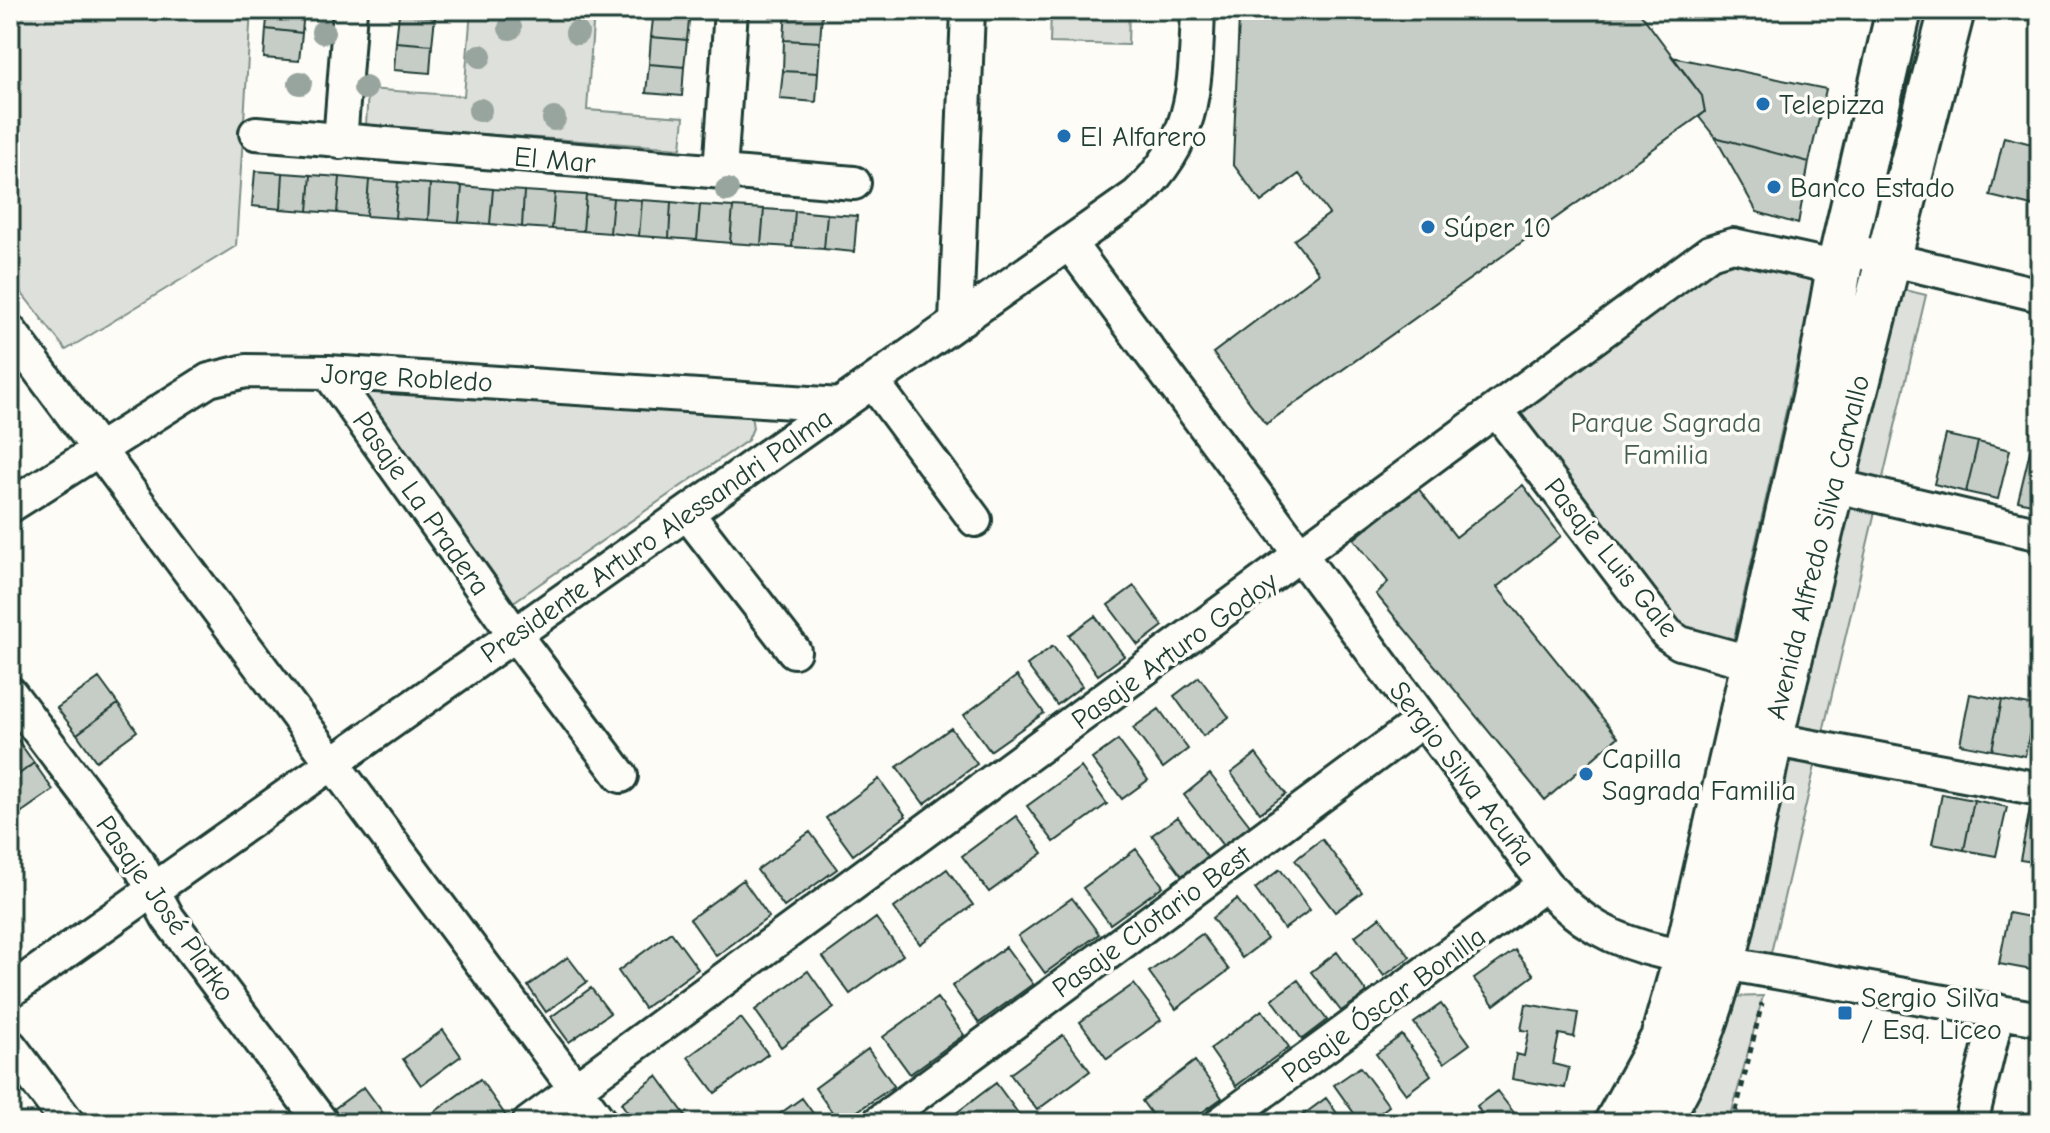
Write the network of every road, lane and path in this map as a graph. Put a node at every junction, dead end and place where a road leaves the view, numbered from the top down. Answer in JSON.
{"nodes":[{"id":1,"x":350,"y":10,"type":"edge"},
{"id":2,"x":731,"y":10,"type":"edge"},
{"id":3,"x":968,"y":10,"type":"edge"},
{"id":4,"x":1198,"y":10,"type":"edge"},
{"id":5,"x":1899,"y":10,"type":"edge"},
{"id":6,"x":1952,"y":10,"type":"edge"},
{"id":7,"x":256,"y":133,"type":"dead end"},
{"id":8,"x":340,"y":142,"type":"junction"},
{"id":9,"x":720,"y":172,"type":"junction"},
{"id":10,"x":854,"y":183,"type":"dead end"},
{"id":11,"x":1069,"y":243,"type":"junction"},
{"id":12,"x":1842,"y":258,"type":"junction"},
{"id":13,"x":1888,"y":259,"type":"junction"},
{"id":14,"x":2040,"y":295,"type":"edge"},
{"id":15,"x":956,"y":322,"type":"junction"},
{"id":16,"x":10,"y":331,"type":"edge"},
{"id":17,"x":328,"y":372,"type":"junction"},
{"id":18,"x":873,"y":382,"type":"junction"},
{"id":19,"x":840,"y":405,"type":"junction"},
{"id":20,"x":1497,"y":411,"type":"junction"},
{"id":21,"x":99,"y":450,"type":"junction"},
{"id":22,"x":1832,"y":485,"type":"junction"},
{"id":23,"x":10,"y":506,"type":"edge"},
{"id":24,"x":687,"y":513,"type":"junction"},
{"id":25,"x":975,"y":520,"type":"dead end"},
{"id":26,"x":2040,"y":534,"type":"edge"},
{"id":27,"x":1301,"y":556,"type":"junction"},
{"id":28,"x":515,"y":635,"type":"junction"},
{"id":29,"x":794,"y":651,"type":"dead end"},
{"id":30,"x":1753,"y":663,"type":"junction"},
{"id":31,"x":10,"y":693,"type":"edge"},
{"id":32,"x":1423,"y":720,"type":"junction"},
{"id":33,"x":1770,"y":739,"type":"junction"},
{"id":34,"x":333,"y":764,"type":"junction"},
{"id":35,"x":621,"y":776,"type":"dead end"},
{"id":36,"x":2040,"y":789,"type":"edge"},
{"id":37,"x":1545,"y":884,"type":"junction"},
{"id":38,"x":153,"y":891,"type":"junction"},
{"id":39,"x":1704,"y":957,"type":"junction"},
{"id":40,"x":1770,"y":969,"type":"junction"},
{"id":41,"x":10,"y":991,"type":"edge"},
{"id":42,"x":1998,"y":1011,"type":"junction"},
{"id":43,"x":2040,"y":1019,"type":"edge"},
{"id":44,"x":10,"y":1046,"type":"edge"},
{"id":45,"x":576,"y":1089,"type":"junction"},
{"id":46,"x":68,"y":1123,"type":"edge"},
{"id":47,"x":322,"y":1123,"type":"edge"},
{"id":48,"x":529,"y":1123,"type":"edge"},
{"id":49,"x":601,"y":1123,"type":"edge"},
{"id":50,"x":878,"y":1123,"type":"edge"},
{"id":51,"x":1221,"y":1123,"type":"edge"},
{"id":52,"x":1617,"y":1123,"type":"edge"},
{"id":53,"x":1656,"y":1123,"type":"edge"},
{"id":54,"x":1733,"y":1123,"type":"edge"},
{"id":55,"x":1971,"y":1123,"type":"edge"}],
"edges":[{"from":1,"to":8,"type":"street"},
{"from":2,"to":9,"type":"street"},
{"from":3,"to":15,"type":"street"},
{"from":4,"to":11,"type":"street","name":"Presidente Arturo Alessandri Palma"},
{"from":5,"to":12,"type":"street","name":"Avenida Alfredo Silva Carvallo"},
{"from":6,"to":13,"type":"street","name":"Avenida Alfredo Silva Carvallo"},
{"from":7,"to":8,"type":"street","name":"El Mar"},
{"from":8,"to":9,"type":"street","name":"El Mar"},
{"from":9,"to":10,"type":"street","name":"El Mar"},
{"from":11,"to":15,"type":"street","name":"Presidente Arturo Alessandri Palma"},
{"from":11,"to":27,"type":"street","name":"Sergio Silva Acuña"},
{"from":12,"to":13,"type":"street","name":"Pasaje Arturo Godoy"},
{"from":12,"to":20,"type":"street","name":"Pasaje Arturo Godoy"},
{"from":12,"to":30,"type":"street","name":"Avenida Alfredo Silva Carvallo"},
{"from":13,"to":14,"type":"street","name":"Pasaje Arturo Godoy"},
{"from":13,"to":22,"type":"street","name":"Avenida Alfredo Silva Carvallo"},
{"from":15,"to":18,"type":"street","name":"Presidente Arturo Alessandri Palma"},
{"from":16,"to":21,"type":"street"},
{"from":17,"to":19,"type":"street","name":"Jorge Robledo"},
{"from":17,"to":21,"type":"street","name":"Jorge Robledo"},
{"from":17,"to":28,"type":"street","name":"Pasaje La Pradera"},
{"from":18,"to":19,"type":"street","name":"Presidente Arturo Alessandri Palma"},
{"from":18,"to":25,"type":"street"},
{"from":19,"to":24,"type":"street","name":"Presidente Arturo Alessandri Palma"},
{"from":20,"to":27,"type":"street","name":"Pasaje Arturo Godoy"},
{"from":20,"to":30,"type":"street","name":"Pasaje Luis Gale"},
{"from":21,"to":23,"type":"street","name":"Jorge Robledo"},
{"from":21,"to":34,"type":"street"},
{"from":22,"to":26,"type":"street"},
{"from":22,"to":33,"type":"street","name":"Avenida Alfredo Silva Carvallo"},
{"from":24,"to":28,"type":"street","name":"Presidente Arturo Alessandri Palma"},
{"from":24,"to":29,"type":"street"},
{"from":27,"to":32,"type":"street","name":"Sergio Silva Acuña"},
{"from":27,"to":45,"type":"street","name":"Pasaje Arturo Godoy"},
{"from":28,"to":34,"type":"street","name":"Presidente Arturo Alessandri Palma"},
{"from":28,"to":35,"type":"street","name":"Pasaje La Pradera"},
{"from":30,"to":39,"type":"street","name":"Avenida Alfredo Silva Carvallo"},
{"from":31,"to":38,"type":"street","name":"Pasaje José Platko"},
{"from":32,"to":37,"type":"street","name":"Sergio Silva Acuña"},
{"from":32,"to":50,"type":"street","name":"Pasaje Clotario Best"},
{"from":33,"to":36,"type":"street"},
{"from":33,"to":39,"type":"street","name":"Avenida Alfredo Silva Carvallo"},
{"from":34,"to":38,"type":"street","name":"Presidente Arturo Alessandri Palma"},
{"from":34,"to":45,"type":"street"},
{"from":37,"to":39,"type":"street","name":"Sergio Silva Acuña"},
{"from":37,"to":51,"type":"street","name":"Pasaje Óscar Bonilla"},
{"from":38,"to":41,"type":"street","name":"Presidente Arturo Alessandri Palma"},
{"from":38,"to":47,"type":"street","name":"Pasaje José Platko"},
{"from":39,"to":40,"type":"street","name":"Sergio Silva Acuña"},
{"from":39,"to":52,"type":"street","name":"Avenida Alfredo Silva Carvallo"},
{"from":39,"to":53,"type":"street","name":"Avenida Alfredo Silva Carvallo"},
{"from":40,"to":42,"type":"street","name":"Sergio Silva Acuña"},
{"from":40,"to":54,"type":"path"},
{"from":42,"to":43,"type":"street","name":"Sergio Silva Acuña"},
{"from":42,"to":55,"type":"street"},
{"from":44,"to":46,"type":"street"},
{"from":45,"to":48,"type":"street","name":"Pasaje Arturo Godoy"},
{"from":45,"to":49,"type":"street"}]}
